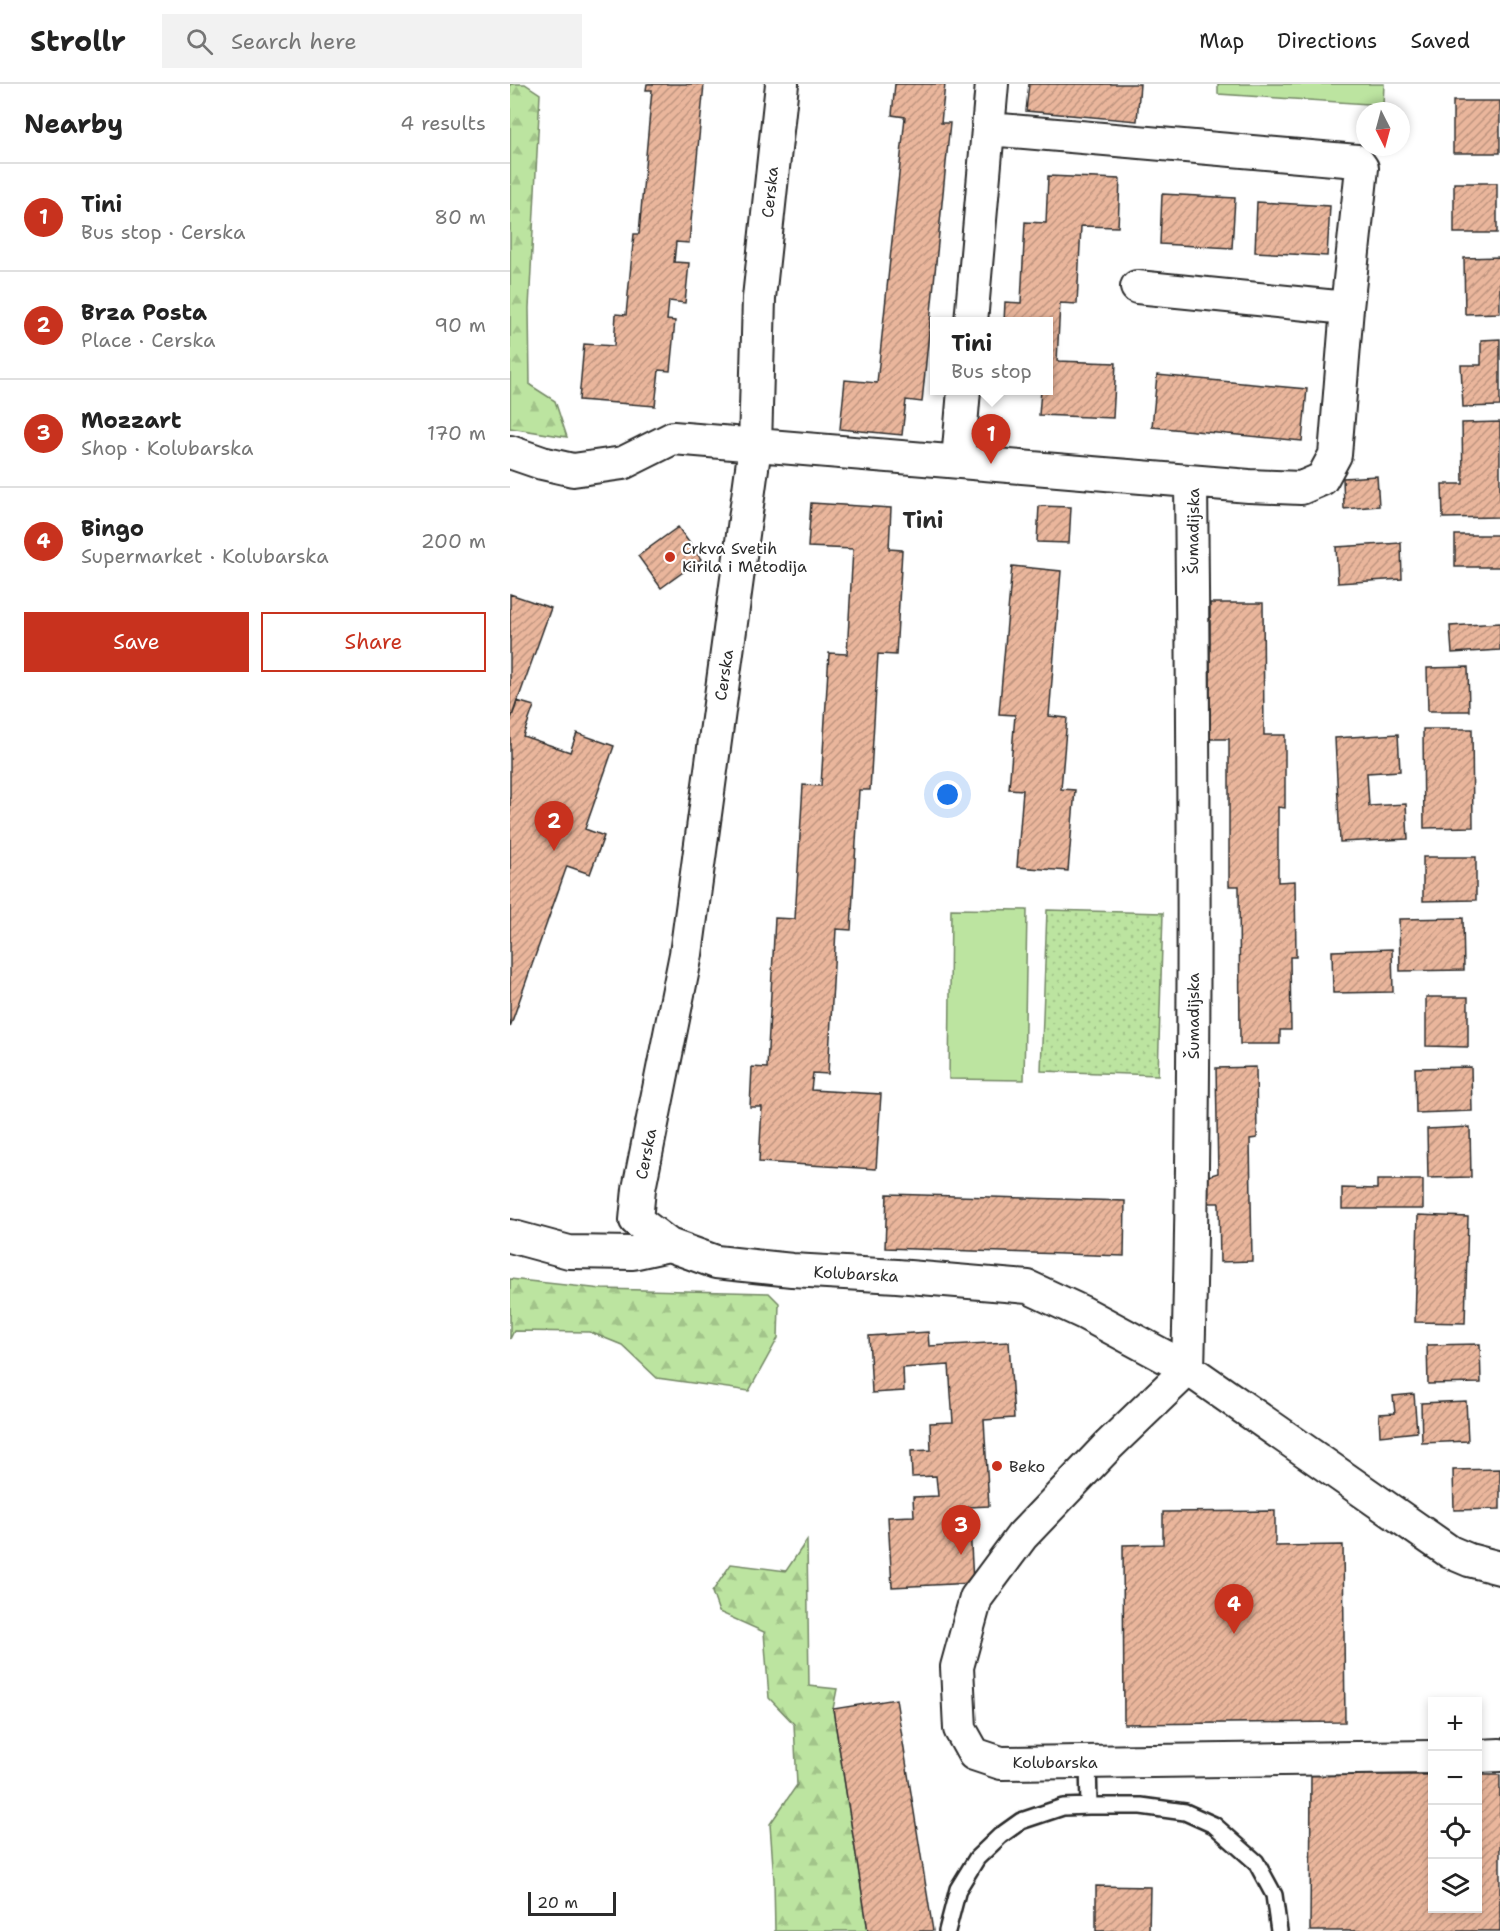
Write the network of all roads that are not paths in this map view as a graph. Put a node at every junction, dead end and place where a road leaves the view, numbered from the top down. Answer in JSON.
{"nodes":[{"id":1,"x":782,"y":84,"type":"edge"},
{"id":2,"x":992,"y":84,"type":"edge"},
{"id":3,"x":989,"y":129,"type":"junction"},
{"id":4,"x":1137,"y":287,"type":"dead end"},
{"id":5,"x":1347,"y":308,"type":"junction"},
{"id":6,"x":971,"y":317,"type":"edge"},
{"id":7,"x":964,"y":395,"type":"edge"},
{"id":8,"x":755,"y":446,"type":"junction"},
{"id":9,"x":510,"y":452,"type":"edge"},
{"id":10,"x":958,"y":461,"type":"junction"},
{"id":11,"x":1191,"y":482,"type":"junction"},
{"id":12,"x":510,"y":1236,"type":"edge"},
{"id":13,"x":669,"y":1245,"type":"junction"},
{"id":14,"x":1188,"y":1369,"type":"junction"},
{"id":15,"x":1500,"y":1568,"type":"edge"},
{"id":16,"x":1500,"y":1755,"type":"edge"},
{"id":17,"x":1482,"y":1756,"type":"edge"},
{"id":18,"x":1428,"y":1757,"type":"edge"},
{"id":19,"x":1088,"y":1762,"type":"junction"},
{"id":20,"x":1089,"y":1806,"type":"junction"},
{"id":21,"x":947,"y":1931,"type":"edge"},
{"id":22,"x":1280,"y":1931,"type":"edge"}],
"edges":[{"from":1,"to":8,"type":"street","name":"Cerska"},
{"from":2,"to":3,"type":"street"},
{"from":3,"to":5,"type":"street","name":"Šumadijska"},
{"from":3,"to":6,"type":"street"},
{"from":4,"to":5,"type":"street"},
{"from":5,"to":11,"type":"street","name":"Šumadijska"},
{"from":7,"to":10,"type":"street"},
{"from":8,"to":9,"type":"street"},
{"from":8,"to":10,"type":"street"},
{"from":8,"to":13,"type":"street","name":"Cerska"},
{"from":10,"to":11,"type":"street"},
{"from":11,"to":14,"type":"street","name":"Šumadijska"},
{"from":12,"to":13,"type":"street"},
{"from":13,"to":14,"type":"street","name":"Kolubarska"},
{"from":14,"to":15,"type":"street","name":"Kolubarska"},
{"from":14,"to":19,"type":"street","name":"Kolubarska"},
{"from":16,"to":17,"type":"street"},
{"from":18,"to":19,"type":"street","name":"Kolubarska"},
{"from":19,"to":20,"type":"lane"},
{"from":20,"to":21,"type":"lane"},
{"from":20,"to":22,"type":"lane"}]}
